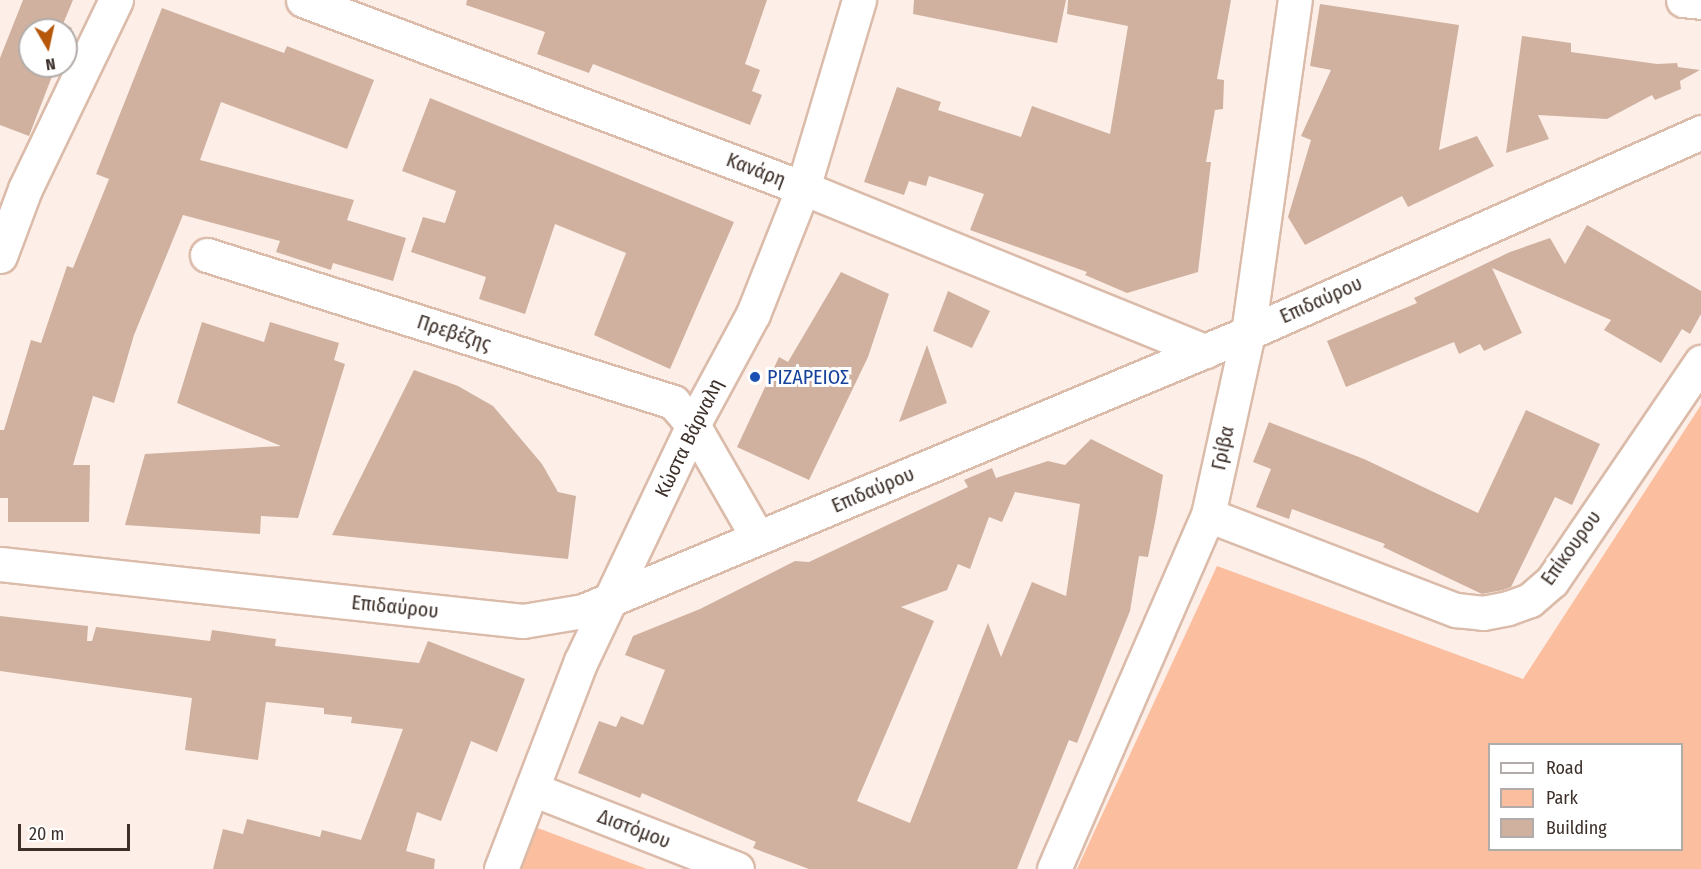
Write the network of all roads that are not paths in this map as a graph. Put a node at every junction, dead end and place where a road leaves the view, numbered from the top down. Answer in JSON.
{"nodes":[{"id":1,"x":117,"y":0,"type":"edge"},
{"id":2,"x":303,"y":0,"type":"edge"},
{"id":3,"x":859,"y":0,"type":"edge"},
{"id":4,"x":1295,"y":0,"type":"edge"},
{"id":5,"x":1683,"y":0,"type":"edge"},
{"id":6,"x":1701,"y":2,"type":"edge"},
{"id":7,"x":1701,"y":132,"type":"edge"},
{"id":8,"x":803,"y":188,"type":"junction"},
{"id":9,"x":207,"y":255,"type":"dead end"},
{"id":10,"x":0,"y":256,"type":"edge"},
{"id":11,"x":1248,"y":333,"type":"junction"},
{"id":12,"x":1205,"y":351,"type":"junction"},
{"id":13,"x":1701,"y":362,"type":"edge"},
{"id":14,"x":693,"y":424,"type":"junction"},
{"id":15,"x":1209,"y":515,"type":"junction"},
{"id":16,"x":758,"y":538,"type":"junction"},
{"id":17,"x":0,"y":564,"type":"edge"},
{"id":18,"x":611,"y":599,"type":"junction"},
{"id":19,"x":522,"y":621,"type":"junction"},
{"id":20,"x":581,"y":661,"type":"junction"},
{"id":21,"x":532,"y":789,"type":"junction"},
{"id":22,"x":501,"y":869,"type":"edge"},
{"id":23,"x":737,"y":869,"type":"edge"},
{"id":24,"x":1054,"y":869,"type":"edge"}],
"edges":[{"from":1,"to":10,"type":"street"},
{"from":2,"to":8,"type":"street","name":"Κανάρη"},
{"from":3,"to":8,"type":"street","name":"Κώστα Βάρναλη"},
{"from":4,"to":11,"type":"street","name":"Γρίβα"},
{"from":5,"to":6,"type":"street"},
{"from":7,"to":11,"type":"street","name":"Επιδαύρου"},
{"from":8,"to":12,"type":"street","name":"Κανάρη"},
{"from":8,"to":14,"type":"street","name":"Κώστα Βάρναλη"},
{"from":9,"to":14,"type":"street","name":"Πρεβέζης"},
{"from":11,"to":12,"type":"street","name":"Επιδαύρου"},
{"from":11,"to":15,"type":"street","name":"Γρίβα"},
{"from":12,"to":16,"type":"street","name":"Επιδαύρου"},
{"from":13,"to":15,"type":"street","name":"Επίκουρου"},
{"from":14,"to":16,"type":"street","name":"Πρεβέζης"},
{"from":14,"to":18,"type":"street","name":"Κώστα Βάρναλη"},
{"from":15,"to":24,"type":"street","name":"Γρίβα"},
{"from":16,"to":18,"type":"street","name":"Επιδαύρου"},
{"from":17,"to":19,"type":"street","name":"Επιδαύρου"},
{"from":18,"to":19,"type":"street","name":"Επιδαύρου"},
{"from":18,"to":20,"type":"street","name":"Κώστα Βάρναλη"},
{"from":19,"to":20,"type":"street"},
{"from":20,"to":21,"type":"street","name":"Κώστα Βάρναλη"},
{"from":21,"to":22,"type":"street","name":"Κώστα Βάρναλη"},
{"from":21,"to":23,"type":"street","name":"Διστόμου"}]}
